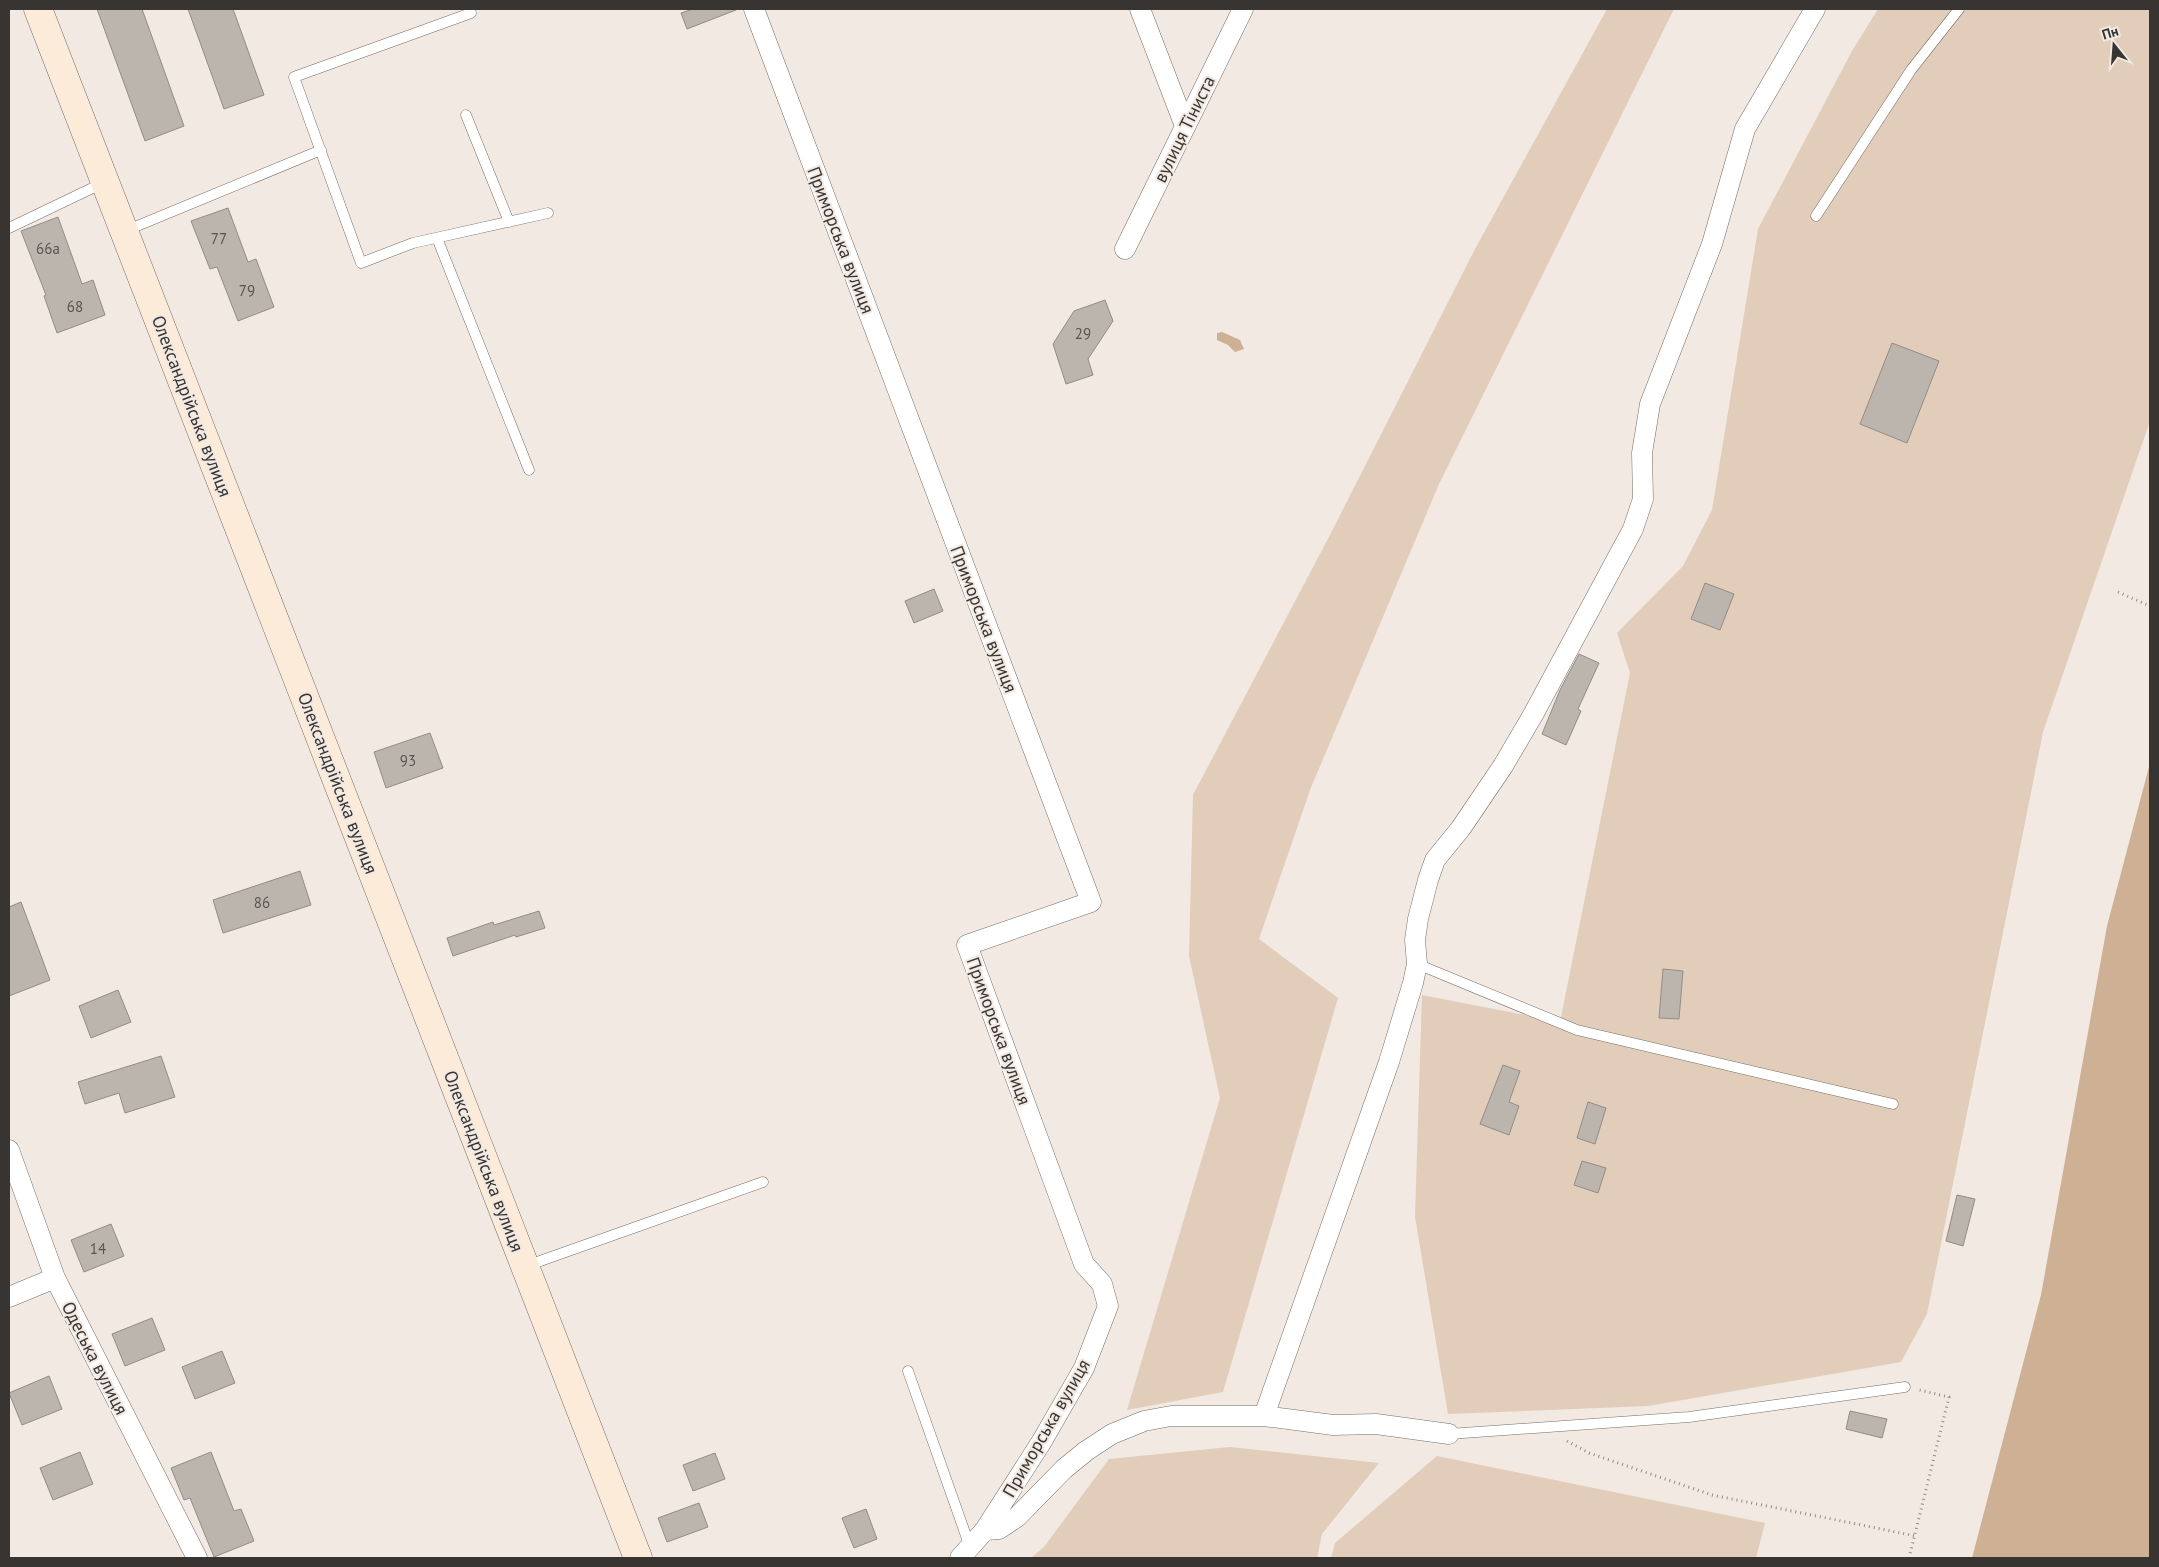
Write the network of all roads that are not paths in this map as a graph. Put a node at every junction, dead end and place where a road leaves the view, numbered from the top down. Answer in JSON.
{"nodes":[{"id":1,"x":38,"y":9,"type":"edge"},
{"id":2,"x":754,"y":9,"type":"edge"},
{"id":3,"x":1140,"y":9,"type":"edge"},
{"id":4,"x":1243,"y":9,"type":"edge"},
{"id":5,"x":1815,"y":9,"type":"edge"},
{"id":6,"x":1959,"y":9,"type":"edge"},
{"id":7,"x":472,"y":13,"type":"dead end"},
{"id":8,"x":466,"y":115,"type":"dead end"},
{"id":9,"x":1185,"y":126,"type":"junction"},
{"id":10,"x":321,"y":150,"type":"junction"},
{"id":11,"x":105,"y":182,"type":"junction"},
{"id":12,"x":548,"y":213,"type":"dead end"},
{"id":13,"x":1816,"y":216,"type":"dead end"},
{"id":14,"x":509,"y":222,"type":"junction"},
{"id":15,"x":9,"y":228,"type":"edge"},
{"id":16,"x":125,"y":232,"type":"junction"},
{"id":17,"x":437,"y":238,"type":"junction"},
{"id":18,"x":1125,"y":249,"type":"dead end"},
{"id":19,"x":529,"y":470,"type":"dead end"},
{"id":20,"x":1417,"y":964,"type":"junction"},
{"id":21,"x":1893,"y":1104,"type":"dead end"},
{"id":22,"x":9,"y":1150,"type":"edge"},
{"id":23,"x":763,"y":1182,"type":"dead end"},
{"id":24,"x":525,"y":1266,"type":"junction"},
{"id":25,"x":55,"y":1278,"type":"junction"},
{"id":26,"x":9,"y":1297,"type":"edge"},
{"id":27,"x":908,"y":1372,"type":"dead end"},
{"id":28,"x":1905,"y":1387,"type":"road end"},
{"id":29,"x":1264,"y":1416,"type":"junction"},
{"id":30,"x":1449,"y":1434,"type":"joint"},
{"id":31,"x":985,"y":1530,"type":"junction"},
{"id":32,"x":965,"y":1553,"type":"edge"},
{"id":33,"x":197,"y":1558,"type":"edge"},
{"id":34,"x":638,"y":1558,"type":"edge"}],
"edges":[{"from":1,"to":11,"type":"street","name":"Олександрійська вулиця"},
{"from":2,"to":31,"type":"street","name":"Приморська вулиця"},
{"from":3,"to":9,"type":"street"},
{"from":4,"to":9,"type":"street","name":"вулиця Тіниста"},
{"from":5,"to":20,"type":"street"},
{"from":6,"to":13,"type":"lane"},
{"from":7,"to":10,"type":"lane"},
{"from":8,"to":14,"type":"lane"},
{"from":9,"to":18,"type":"street","name":"вулиця Тіниста"},
{"from":10,"to":16,"type":"lane"},
{"from":10,"to":17,"type":"lane"},
{"from":11,"to":15,"type":"lane"},
{"from":11,"to":16,"type":"street","name":"Олександрійська вулиця"},
{"from":12,"to":14,"type":"lane"},
{"from":14,"to":17,"type":"lane"},
{"from":16,"to":24,"type":"street","name":"Олександрійська вулиця"},
{"from":17,"to":19,"type":"lane"},
{"from":20,"to":21,"type":"lane"},
{"from":20,"to":29,"type":"street"},
{"from":22,"to":25,"type":"street","name":"Одеська вулиця"},
{"from":23,"to":24,"type":"lane"},
{"from":24,"to":34,"type":"street","name":"Олександрійська вулиця"},
{"from":25,"to":26,"type":"street"},
{"from":25,"to":33,"type":"street","name":"Одеська вулиця"},
{"from":27,"to":32,"type":"lane"},
{"from":28,"to":30,"type":"lane"},
{"from":29,"to":30,"type":"street","name":"Приморська вулиця"},
{"from":29,"to":31,"type":"street","name":"Приморська вулиця"},
{"from":31,"to":32,"type":"street"}]}
